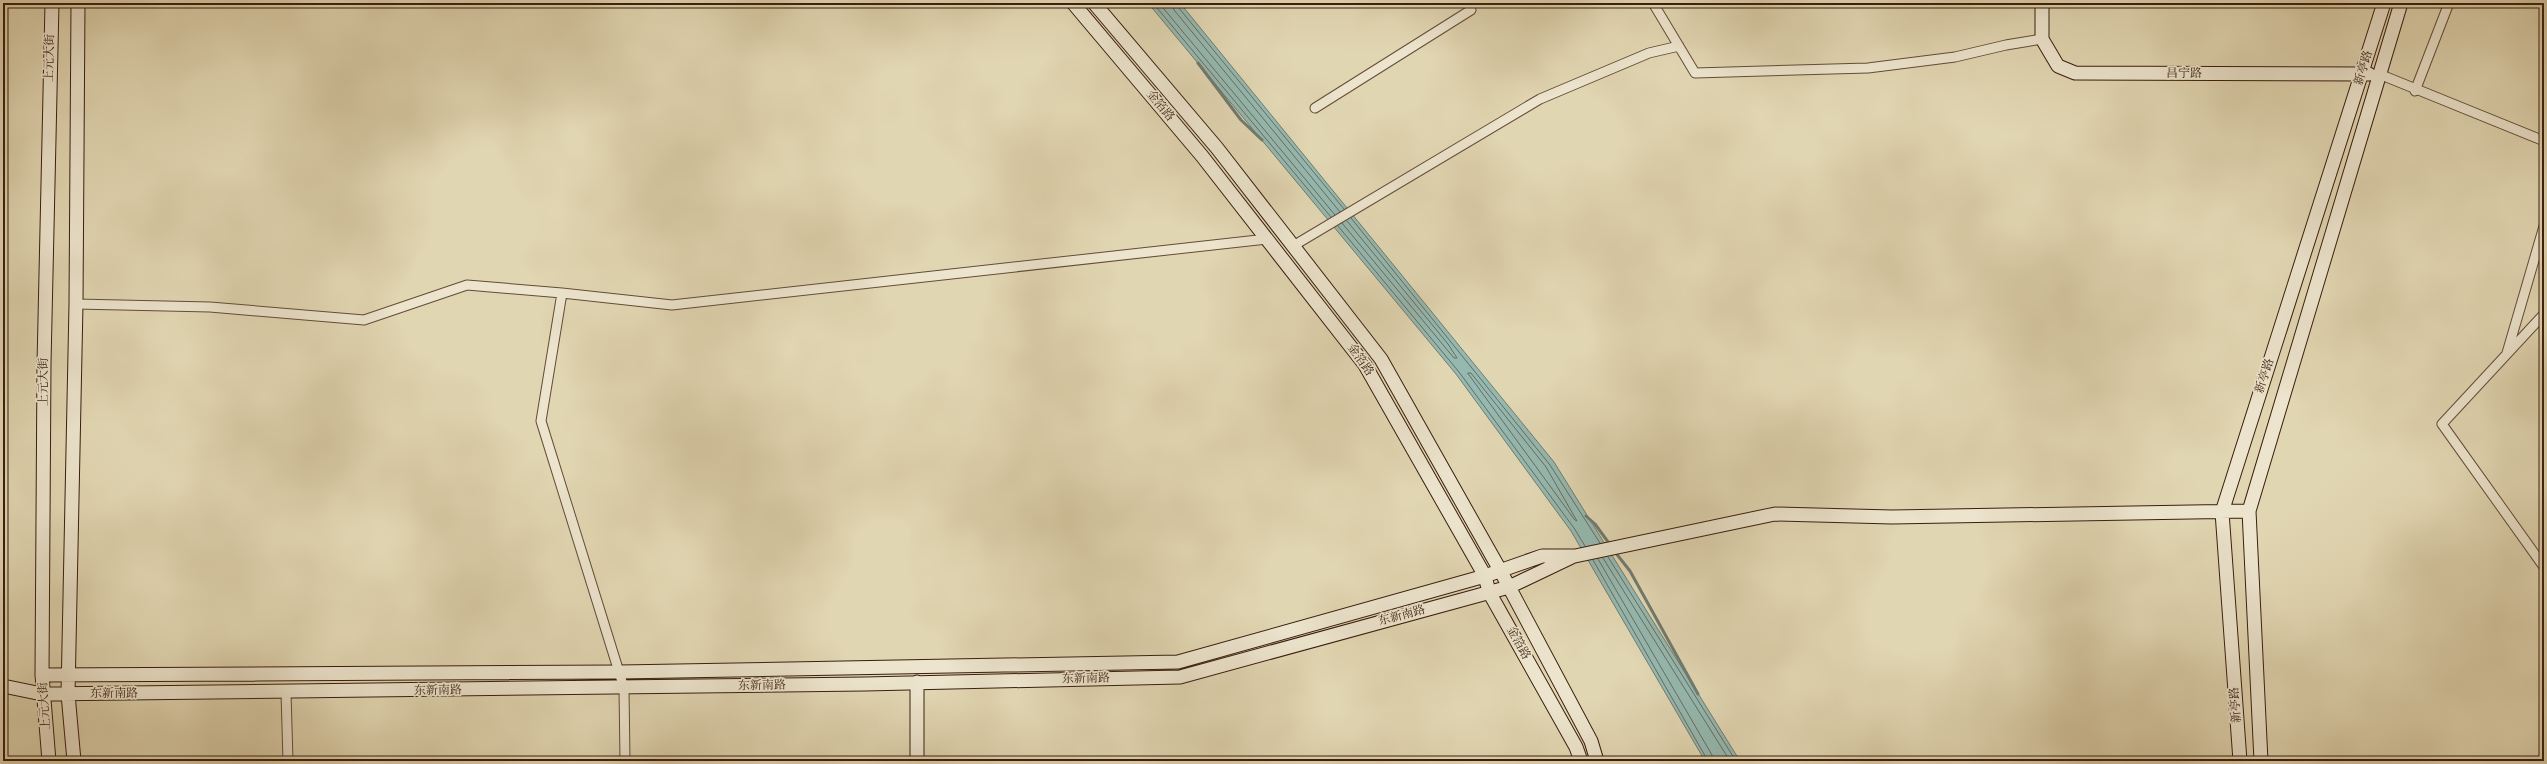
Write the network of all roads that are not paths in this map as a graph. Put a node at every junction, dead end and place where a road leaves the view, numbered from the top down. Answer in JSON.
{"nodes":[{"id":1,"x":52,"y":3,"type":"edge"},
{"id":2,"x":78,"y":3,"type":"edge"},
{"id":3,"x":1073,"y":3,"type":"edge"},
{"id":4,"x":1094,"y":3,"type":"edge"},
{"id":5,"x":1653,"y":3,"type":"edge"},
{"id":6,"x":2042,"y":3,"type":"edge"},
{"id":7,"x":2384,"y":3,"type":"edge"},
{"id":8,"x":2401,"y":3,"type":"edge"},
{"id":9,"x":2449,"y":3,"type":"edge"},
{"id":10,"x":1472,"y":10,"type":"dead end"},
{"id":11,"x":2042,"y":39,"type":"junction"},
{"id":12,"x":1679,"y":46,"type":"junction"},
{"id":13,"x":2362,"y":74,"type":"junction"},
{"id":14,"x":2378,"y":74,"type":"junction"},
{"id":15,"x":2415,"y":91,"type":"junction"},
{"id":16,"x":1315,"y":108,"type":"dead end"},
{"id":17,"x":2544,"y":141,"type":"edge"},
{"id":18,"x":2544,"y":226,"type":"edge"},
{"id":19,"x":1267,"y":239,"type":"junction"},
{"id":20,"x":1293,"y":246,"type":"junction"},
{"id":21,"x":562,"y":293,"type":"junction"},
{"id":22,"x":76,"y":304,"type":"junction"},
{"id":23,"x":2544,"y":314,"type":"edge"},
{"id":24,"x":2507,"y":354,"type":"junction"},
{"id":25,"x":2249,"y":511,"type":"junction"},
{"id":26,"x":2222,"y":512,"type":"junction"},
{"id":27,"x":1575,"y":556,"type":"junction"},
{"id":28,"x":2544,"y":567,"type":"edge"},
{"id":29,"x":1500,"y":570,"type":"junction"},
{"id":30,"x":1485,"y":576,"type":"junction"},
{"id":31,"x":1509,"y":587,"type":"junction"},
{"id":32,"x":1489,"y":592,"type":"junction"},
{"id":33,"x":620,"y":672,"type":"junction"},
{"id":34,"x":42,"y":675,"type":"junction"},
{"id":35,"x":68,"y":675,"type":"junction"},
{"id":36,"x":917,"y":682,"type":"junction"},
{"id":37,"x":3,"y":686,"type":"edge"},
{"id":38,"x":624,"y":688,"type":"junction"},
{"id":39,"x":286,"y":693,"type":"junction"},
{"id":40,"x":42,"y":694,"type":"junction"},
{"id":41,"x":68,"y":694,"type":"junction"},
{"id":42,"x":49,"y":761,"type":"edge"},
{"id":43,"x":74,"y":761,"type":"edge"},
{"id":44,"x":288,"y":761,"type":"edge"},
{"id":45,"x":625,"y":761,"type":"edge"},
{"id":46,"x":917,"y":761,"type":"edge"},
{"id":47,"x":1581,"y":761,"type":"edge"},
{"id":48,"x":1598,"y":761,"type":"edge"},
{"id":49,"x":2240,"y":761,"type":"edge"},
{"id":50,"x":2261,"y":761,"type":"edge"}],
"edges":[{"from":1,"to":34,"type":"main road","name":"上元大街"},
{"from":2,"to":22,"type":"main road","name":"上元大街"},
{"from":3,"to":19,"type":"main road","name":"金箔路"},
{"from":4,"to":20,"type":"main road","name":"金箔路"},
{"from":5,"to":12,"type":"street"},
{"from":6,"to":11,"type":"main road"},
{"from":7,"to":13,"type":"main road","name":"新亭路"},
{"from":8,"to":14,"type":"main road","name":"新亭路"},
{"from":9,"to":15,"type":"street"},
{"from":10,"to":16,"type":"street"},
{"from":11,"to":12,"type":"street"},
{"from":11,"to":13,"type":"main road","name":"昌宁路"},
{"from":12,"to":20,"type":"street"},
{"from":13,"to":14,"type":"main road","name":"昌宁路"},
{"from":13,"to":26,"type":"main road","name":"新亭路"},
{"from":14,"to":15,"type":"street"},
{"from":14,"to":25,"type":"main road","name":"新亭路"},
{"from":15,"to":17,"type":"street"},
{"from":18,"to":24,"type":"street"},
{"from":19,"to":21,"type":"street"},
{"from":19,"to":30,"type":"main road","name":"金箔路"},
{"from":20,"to":29,"type":"main road","name":"金箔路"},
{"from":21,"to":22,"type":"street"},
{"from":21,"to":33,"type":"street"},
{"from":22,"to":35,"type":"main road","name":"上元大街"},
{"from":23,"to":24,"type":"street"},
{"from":24,"to":28,"type":"street"},
{"from":25,"to":26,"type":"main road"},
{"from":25,"to":50,"type":"main road","name":"新亭路"},
{"from":26,"to":27,"type":"main road"},
{"from":26,"to":49,"type":"main road","name":"新亭路"},
{"from":27,"to":29,"type":"main road","name":"东新南路"},
{"from":27,"to":31,"type":"main road","name":"东新南路"},
{"from":29,"to":30,"type":"main road","name":"东新南路"},
{"from":29,"to":31,"type":"main road","name":"金箔路"},
{"from":30,"to":32,"type":"main road","name":"金箔路"},
{"from":30,"to":33,"type":"main road","name":"东新南路"},
{"from":31,"to":32,"type":"main road","name":"东新南路"},
{"from":31,"to":48,"type":"main road","name":"金箔路"},
{"from":32,"to":36,"type":"main road","name":"东新南路"},
{"from":32,"to":47,"type":"main road","name":"金箔路"},
{"from":33,"to":35,"type":"main road","name":"东新南路"},
{"from":33,"to":38,"type":"street"},
{"from":34,"to":35,"type":"main road","name":"东新南路"},
{"from":34,"to":40,"type":"main road","name":"上元大街"},
{"from":35,"to":41,"type":"main road","name":"上元大街"},
{"from":36,"to":38,"type":"main road","name":"东新南路"},
{"from":36,"to":46,"type":"main road"},
{"from":37,"to":40,"type":"main road","name":"东新南路"},
{"from":38,"to":39,"type":"main road","name":"东新南路"},
{"from":38,"to":45,"type":"street"},
{"from":39,"to":41,"type":"main road","name":"东新南路"},
{"from":39,"to":44,"type":"street"},
{"from":40,"to":41,"type":"main road","name":"东新南路"},
{"from":40,"to":42,"type":"main road","name":"上元大街"},
{"from":41,"to":43,"type":"main road","name":"上元大街"}]}
